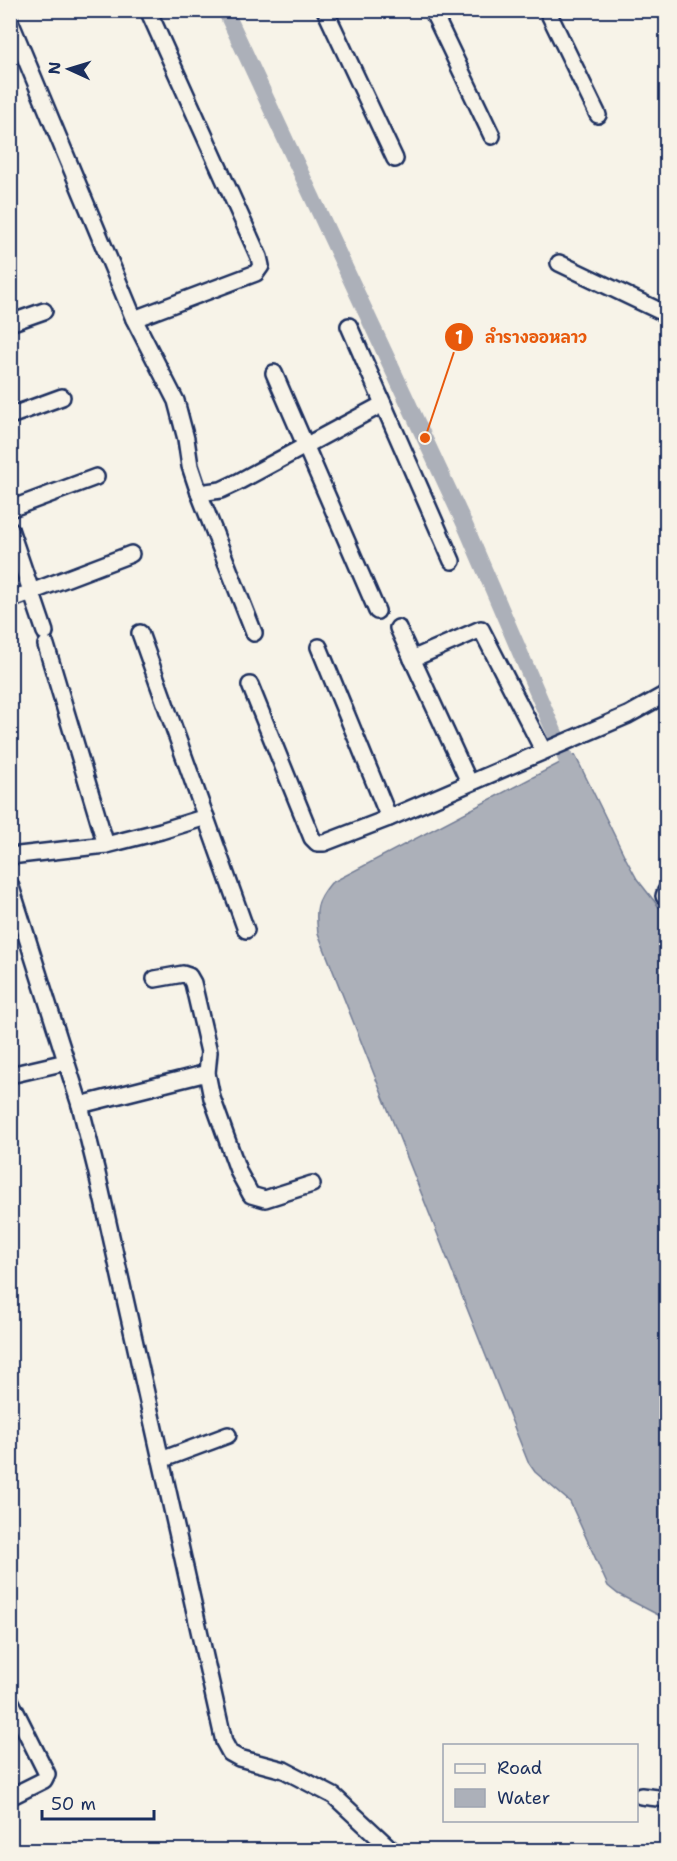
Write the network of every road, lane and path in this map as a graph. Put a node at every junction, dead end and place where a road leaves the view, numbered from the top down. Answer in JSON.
{"nodes":[{"id":1,"x":148,"y":10,"type":"edge"},
{"id":2,"x":325,"y":10,"type":"edge"},
{"id":3,"x":432,"y":10,"type":"edge"},
{"id":4,"x":547,"y":10,"type":"edge"},
{"id":5,"x":10,"y":21,"type":"edge"},
{"id":6,"x":598,"y":115,"type":"dead end"},
{"id":7,"x":492,"y":136,"type":"dead end"},
{"id":8,"x":396,"y":159,"type":"dead end"},
{"id":9,"x":559,"y":263,"type":"dead end"},
{"id":10,"x":44,"y":311,"type":"dead end"},
{"id":11,"x":666,"y":314,"type":"edge"},
{"id":12,"x":134,"y":319,"type":"junction"},
{"id":13,"x":10,"y":322,"type":"edge"},
{"id":14,"x":349,"y":326,"type":"dead end"},
{"id":15,"x":274,"y":373,"type":"dead end"},
{"id":16,"x":62,"y":398,"type":"dead end"},
{"id":17,"x":383,"y":404,"type":"junction"},
{"id":18,"x":10,"y":416,"type":"edge"},
{"id":19,"x":306,"y":445,"type":"junction"},
{"id":20,"x":96,"y":477,"type":"dead end"},
{"id":21,"x":199,"y":493,"type":"junction"},
{"id":22,"x":10,"y":509,"type":"edge"},
{"id":23,"x":10,"y":529,"type":"edge"},
{"id":24,"x":130,"y":554,"type":"dead end"},
{"id":25,"x":452,"y":561,"type":"dead end"},
{"id":26,"x":32,"y":590,"type":"junction"},
{"id":27,"x":10,"y":600,"type":"edge"},
{"id":28,"x":377,"y":611,"type":"dead end"},
{"id":29,"x":398,"y":628,"type":"dead end"},
{"id":30,"x":140,"y":633,"type":"dead end"},
{"id":31,"x":254,"y":633,"type":"dead end"},
{"id":32,"x":319,"y":647,"type":"dead end"},
{"id":33,"x":412,"y":659,"type":"junction"},
{"id":34,"x":249,"y":685,"type":"dead end"},
{"id":35,"x":666,"y":694,"type":"edge"},
{"id":36,"x":543,"y":750,"type":"junction"},
{"id":37,"x":469,"y":782,"type":"junction"},
{"id":38,"x":206,"y":817,"type":"junction"},
{"id":39,"x":389,"y":818,"type":"junction"},
{"id":40,"x":106,"y":845,"type":"junction"},
{"id":41,"x":10,"y":856,"type":"edge"},
{"id":42,"x":10,"y":884,"type":"edge"},
{"id":43,"x":246,"y":930,"type":"dead end"},
{"id":44,"x":155,"y":979,"type":"dead end"},
{"id":45,"x":66,"y":1062,"type":"junction"},
{"id":46,"x":207,"y":1073,"type":"junction"},
{"id":47,"x":10,"y":1076,"type":"edge"},
{"id":48,"x":80,"y":1104,"type":"junction"},
{"id":49,"x":312,"y":1184,"type":"dead end"},
{"id":50,"x":228,"y":1435,"type":"dead end"},
{"id":51,"x":161,"y":1460,"type":"junction"},
{"id":52,"x":10,"y":1700,"type":"edge"},
{"id":53,"x":641,"y":1796,"type":"dead end"},
{"id":54,"x":10,"y":1797,"type":"edge"},
{"id":55,"x":666,"y":1799,"type":"edge"},
{"id":56,"x":392,"y":1851,"type":"edge"}],
"edges":[{"from":1,"to":12,"type":"street"},
{"from":2,"to":8,"type":"street"},
{"from":3,"to":7,"type":"street"},
{"from":4,"to":6,"type":"street"},
{"from":5,"to":12,"type":"street"},
{"from":9,"to":11,"type":"street"},
{"from":10,"to":13,"type":"street"},
{"from":12,"to":21,"type":"street"},
{"from":14,"to":17,"type":"street"},
{"from":15,"to":19,"type":"street"},
{"from":16,"to":18,"type":"street"},
{"from":17,"to":19,"type":"street"},
{"from":17,"to":25,"type":"street"},
{"from":19,"to":21,"type":"street"},
{"from":19,"to":28,"type":"street"},
{"from":20,"to":22,"type":"street"},
{"from":21,"to":31,"type":"street"},
{"from":23,"to":26,"type":"street"},
{"from":24,"to":26,"type":"street"},
{"from":26,"to":27,"type":"street"},
{"from":26,"to":40,"type":"street"},
{"from":29,"to":33,"type":"street"},
{"from":30,"to":38,"type":"street"},
{"from":32,"to":39,"type":"street"},
{"from":33,"to":36,"type":"street"},
{"from":33,"to":37,"type":"street"},
{"from":34,"to":39,"type":"street"},
{"from":35,"to":36,"type":"street"},
{"from":36,"to":37,"type":"street"},
{"from":37,"to":39,"type":"street"},
{"from":38,"to":40,"type":"street"},
{"from":38,"to":43,"type":"street"},
{"from":40,"to":41,"type":"street"},
{"from":42,"to":45,"type":"street"},
{"from":44,"to":46,"type":"street"},
{"from":45,"to":47,"type":"street"},
{"from":45,"to":48,"type":"street"},
{"from":46,"to":48,"type":"street"},
{"from":46,"to":49,"type":"street"},
{"from":48,"to":51,"type":"street"},
{"from":50,"to":51,"type":"street"},
{"from":51,"to":56,"type":"street"},
{"from":52,"to":54,"type":"street"},
{"from":53,"to":55,"type":"street"}]}
